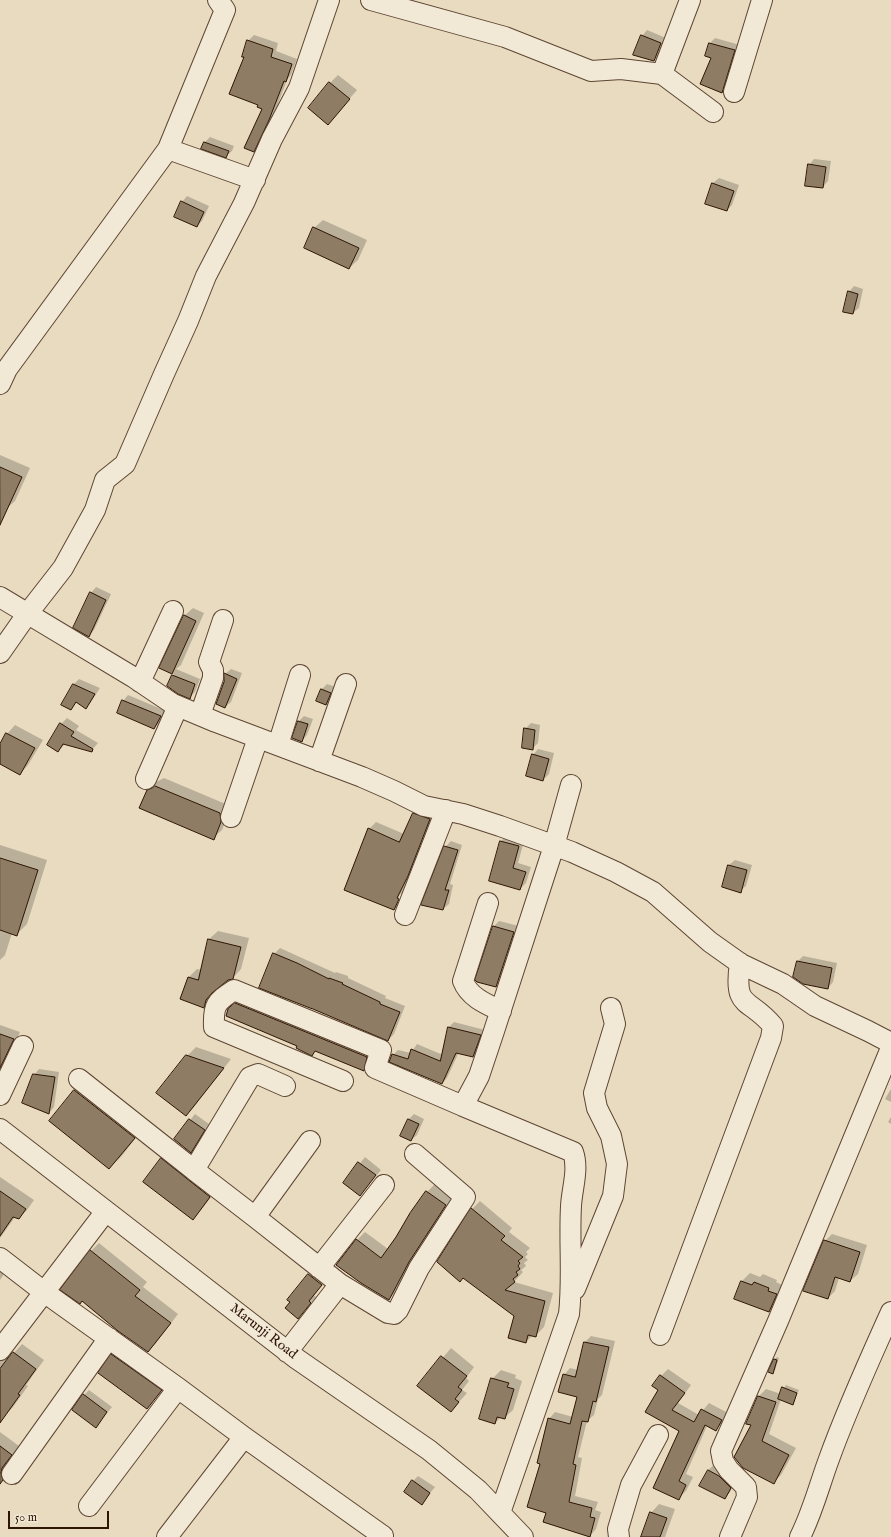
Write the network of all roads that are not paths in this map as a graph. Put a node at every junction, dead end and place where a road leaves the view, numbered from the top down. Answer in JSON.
{"nodes":[{"id":1,"x":218,"y":0,"type":"edge"},
{"id":2,"x":329,"y":0,"type":"edge"},
{"id":3,"x":371,"y":0,"type":"edge"},
{"id":4,"x":690,"y":0,"type":"edge"},
{"id":5,"x":762,"y":0,"type":"edge"},
{"id":6,"x":662,"y":74,"type":"junction"},
{"id":7,"x":734,"y":92,"type":"dead end"},
{"id":8,"x":713,"y":112,"type":"dead end"},
{"id":9,"x":168,"y":149,"type":"junction"},
{"id":10,"x":255,"y":180,"type":"junction"},
{"id":11,"x":0,"y":384,"type":"edge"},
{"id":12,"x":0,"y":597,"type":"edge"},
{"id":13,"x":173,"y":611,"type":"dead end"},
{"id":14,"x":28,"y":613,"type":"junction"},
{"id":15,"x":223,"y":620,"type":"dead end"},
{"id":16,"x":0,"y":653,"type":"edge"},
{"id":17,"x":300,"y":675,"type":"dead end"},
{"id":18,"x":140,"y":682,"type":"junction"},
{"id":19,"x":346,"y":684,"type":"dead end"},
{"id":20,"x":178,"y":706,"type":"junction"},
{"id":21,"x":200,"y":715,"type":"junction"},
{"id":22,"x":258,"y":738,"type":"junction"},
{"id":23,"x":278,"y":745,"type":"junction"},
{"id":24,"x":319,"y":761,"type":"junction"},
{"id":25,"x":146,"y":779,"type":"dead end"},
{"id":26,"x":571,"y":785,"type":"dead end"},
{"id":27,"x":446,"y":810,"type":"junction"},
{"id":28,"x":231,"y":817,"type":"dead end"},
{"id":29,"x":554,"y":846,"type":"junction"},
{"id":30,"x":488,"y":903,"type":"dead end"},
{"id":31,"x":405,"y":916,"type":"dead end"},
{"id":32,"x":740,"y":963,"type":"junction"},
{"id":33,"x":611,"y":1008,"type":"dead end"},
{"id":34,"x":501,"y":1011,"type":"junction"},
{"id":35,"x":891,"y":1043,"type":"edge"},
{"id":36,"x":23,"y":1046,"type":"dead end"},
{"id":37,"x":891,"y":1048,"type":"edge"},
{"id":38,"x":79,"y":1080,"type":"dead end"},
{"id":39,"x":343,"y":1081,"type":"dead end"},
{"id":40,"x":285,"y":1086,"type":"dead end"},
{"id":41,"x":0,"y":1094,"type":"edge"},
{"id":42,"x":463,"y":1106,"type":"junction"},
{"id":43,"x":0,"y":1129,"type":"edge"},
{"id":44,"x":310,"y":1141,"type":"dead end"},
{"id":45,"x":415,"y":1154,"type":"dead end"},
{"id":46,"x":194,"y":1170,"type":"junction"},
{"id":47,"x":384,"y":1185,"type":"dead end"},
{"id":48,"x":106,"y":1211,"type":"junction"},
{"id":49,"x":255,"y":1216,"type":"junction"},
{"id":50,"x":0,"y":1258,"type":"edge"},
{"id":51,"x":319,"y":1268,"type":"junction"},
{"id":52,"x":340,"y":1284,"type":"junction"},
{"id":53,"x":44,"y":1292,"type":"junction"},
{"id":54,"x":571,"y":1298,"type":"junction"},
{"id":55,"x":891,"y":1312,"type":"edge"},
{"id":56,"x":660,"y":1335,"type":"dead end"},
{"id":57,"x":109,"y":1338,"type":"junction"},
{"id":58,"x":884,"y":1345,"type":"edge"},
{"id":59,"x":0,"y":1350,"type":"edge"},
{"id":60,"x":287,"y":1352,"type":"junction"},
{"id":61,"x":178,"y":1388,"type":"junction"},
{"id":62,"x":658,"y":1435,"type":"dead end"},
{"id":63,"x":244,"y":1437,"type":"junction"},
{"id":64,"x":12,"y":1474,"type":"dead end"},
{"id":65,"x":89,"y":1506,"type":"dead end"},
{"id":66,"x":500,"y":1513,"type":"junction"},
{"id":67,"x":383,"y":1536,"type":"dead end"},
{"id":68,"x":167,"y":1537,"type":"edge"},
{"id":69,"x":523,"y":1537,"type":"edge"},
{"id":70,"x":619,"y":1537,"type":"edge"},
{"id":71,"x":730,"y":1537,"type":"edge"},
{"id":72,"x":800,"y":1537,"type":"edge"}],
"edges":[{"from":1,"to":9,"type":"street"},
{"from":2,"to":10,"type":"street"},
{"from":3,"to":6,"type":"street"},
{"from":4,"to":6,"type":"street"},
{"from":5,"to":7,"type":"street"},
{"from":6,"to":8,"type":"street"},
{"from":9,"to":10,"type":"street"},
{"from":9,"to":11,"type":"street"},
{"from":10,"to":14,"type":"street"},
{"from":12,"to":14,"type":"street"},
{"from":13,"to":18,"type":"street"},
{"from":14,"to":16,"type":"street"},
{"from":14,"to":18,"type":"street"},
{"from":15,"to":21,"type":"street"},
{"from":17,"to":23,"type":"street"},
{"from":18,"to":20,"type":"street"},
{"from":19,"to":24,"type":"street"},
{"from":20,"to":21,"type":"street"},
{"from":20,"to":25,"type":"street"},
{"from":21,"to":22,"type":"street"},
{"from":22,"to":23,"type":"street"},
{"from":22,"to":28,"type":"street"},
{"from":23,"to":24,"type":"street"},
{"from":24,"to":27,"type":"street"},
{"from":26,"to":29,"type":"street"},
{"from":27,"to":29,"type":"street"},
{"from":27,"to":31,"type":"street"},
{"from":29,"to":32,"type":"street"},
{"from":29,"to":34,"type":"street"},
{"from":30,"to":34,"type":"street"},
{"from":32,"to":35,"type":"street"},
{"from":32,"to":56,"type":"street"},
{"from":33,"to":54,"type":"street"},
{"from":34,"to":42,"type":"street"},
{"from":36,"to":41,"type":"street"},
{"from":37,"to":71,"type":"street"},
{"from":38,"to":46,"type":"street"},
{"from":39,"to":42,"type":"street"},
{"from":40,"to":46,"type":"street"},
{"from":42,"to":54,"type":"street"},
{"from":43,"to":48,"type":"street","name":"Marunji Road"},
{"from":44,"to":49,"type":"street"},
{"from":45,"to":52,"type":"street"},
{"from":46,"to":49,"type":"street"},
{"from":47,"to":51,"type":"street"},
{"from":48,"to":53,"type":"street"},
{"from":48,"to":60,"type":"street","name":"Marunji Road"},
{"from":49,"to":51,"type":"street"},
{"from":50,"to":53,"type":"street"},
{"from":51,"to":52,"type":"street"},
{"from":52,"to":60,"type":"street"},
{"from":53,"to":57,"type":"street"},
{"from":53,"to":59,"type":"street"},
{"from":54,"to":66,"type":"street"},
{"from":55,"to":58,"type":"street"},
{"from":57,"to":61,"type":"street"},
{"from":57,"to":64,"type":"street"},
{"from":58,"to":72,"type":"street"},
{"from":60,"to":66,"type":"street","name":"Marunji Road"},
{"from":61,"to":63,"type":"street"},
{"from":61,"to":65,"type":"street"},
{"from":62,"to":70,"type":"street"},
{"from":63,"to":67,"type":"street"},
{"from":63,"to":68,"type":"street"},
{"from":66,"to":69,"type":"street","name":"Marunji Road"}]}
